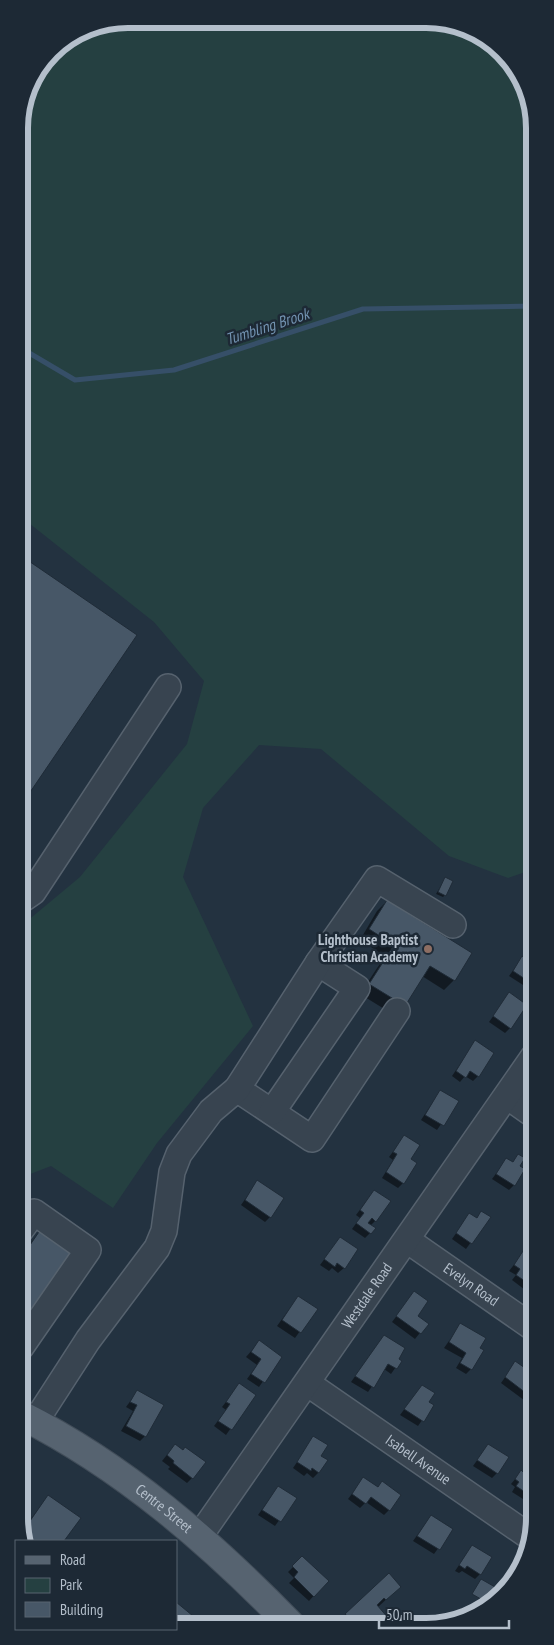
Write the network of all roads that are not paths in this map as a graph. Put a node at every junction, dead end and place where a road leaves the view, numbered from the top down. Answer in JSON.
{"nodes":[{"id":1,"x":168,"y":687,"type":"dead end"},
{"id":2,"x":28,"y":896,"type":"edge"},
{"id":3,"x":453,"y":926,"type":"dead end"},
{"id":4,"x":318,"y":963,"type":"junction"},
{"id":5,"x":397,"y":1012,"type":"dead end"},
{"id":6,"x":526,"y":1068,"type":"edge"},
{"id":7,"x":236,"y":1089,"type":"junction"},
{"id":8,"x":507,"y":1096,"type":"junction"},
{"id":9,"x":526,"y":1109,"type":"edge"},
{"id":10,"x":272,"y":1112,"type":"junction"},
{"id":11,"x":28,"y":1221,"type":"edge"},
{"id":12,"x":407,"y":1240,"type":"junction"},
{"id":13,"x":526,"y":1322,"type":"edge"},
{"id":14,"x":28,"y":1337,"type":"edge"},
{"id":15,"x":307,"y":1382,"type":"junction"},
{"id":16,"x":28,"y":1419,"type":"edge"},
{"id":17,"x":525,"y":1534,"type":"edge"},
{"id":18,"x":199,"y":1537,"type":"junction"},
{"id":19,"x":284,"y":1618,"type":"edge"}],
"edges":[{"from":1,"to":2,"type":"street"},
{"from":3,"to":4,"type":"street"},
{"from":4,"to":7,"type":"street"},
{"from":4,"to":10,"type":"street"},
{"from":5,"to":10,"type":"street"},
{"from":6,"to":8,"type":"street","name":"Westdale Road"},
{"from":7,"to":10,"type":"street"},
{"from":7,"to":16,"type":"street"},
{"from":8,"to":9,"type":"street"},
{"from":8,"to":12,"type":"street","name":"Westdale Road"},
{"from":11,"to":14,"type":"street"},
{"from":12,"to":13,"type":"street","name":"Evelyn Road"},
{"from":12,"to":15,"type":"street","name":"Westdale Road"},
{"from":15,"to":17,"type":"street","name":"Isabell Avenue"},
{"from":15,"to":18,"type":"street","name":"Westdale Road"},
{"from":16,"to":18,"type":"main road","name":"Centre Street"},
{"from":18,"to":19,"type":"main road","name":"Centre Street"}]}
